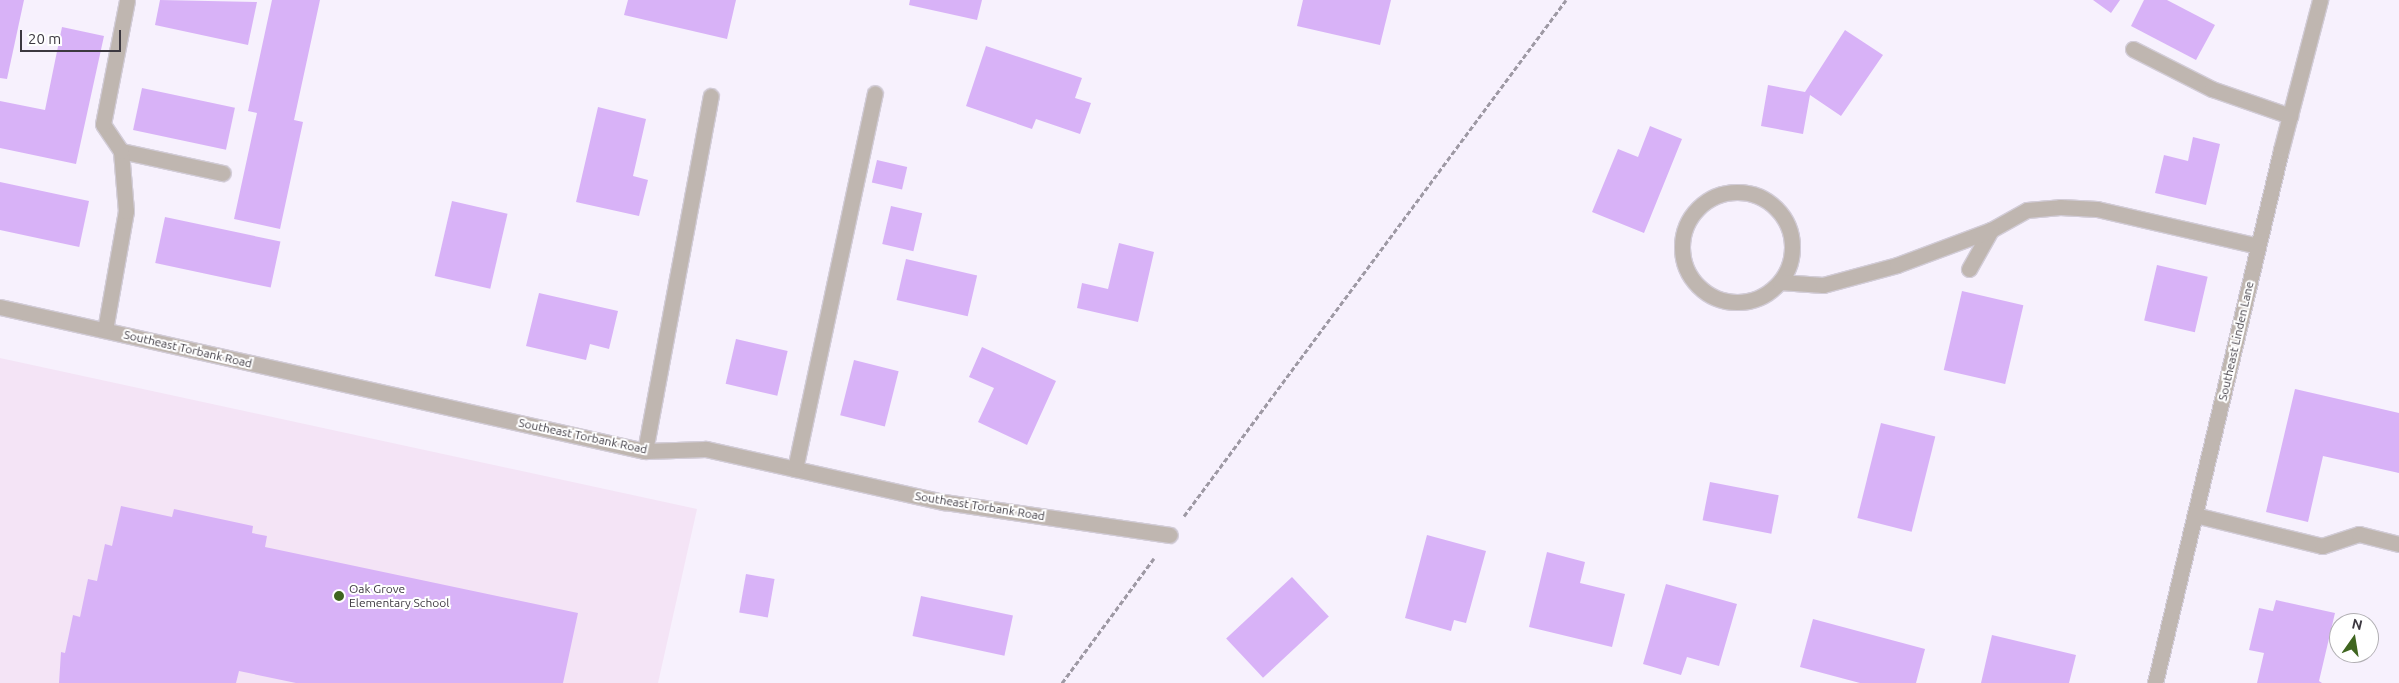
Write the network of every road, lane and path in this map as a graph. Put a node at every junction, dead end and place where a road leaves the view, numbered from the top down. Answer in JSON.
{"nodes":[{"id":1,"x":127,"y":0,"type":"edge"},
{"id":2,"x":1566,"y":0,"type":"edge"},
{"id":3,"x":2320,"y":0,"type":"edge"},
{"id":4,"x":2133,"y":49,"type":"dead end"},
{"id":5,"x":875,"y":93,"type":"dead end"},
{"id":6,"x":711,"y":96,"type":"dead end"},
{"id":7,"x":2290,"y":116,"type":"junction"},
{"id":8,"x":121,"y":151,"type":"junction"},
{"id":9,"x":224,"y":173,"type":"dead end"},
{"id":10,"x":1991,"y":230,"type":"junction"},
{"id":11,"x":2258,"y":246,"type":"junction"},
{"id":12,"x":1969,"y":268,"type":"dead end"},
{"id":13,"x":1780,"y":282,"type":"junction"},
{"id":14,"x":0,"y":307,"type":"edge"},
{"id":15,"x":104,"y":330,"type":"junction"},
{"id":16,"x":645,"y":451,"type":"junction"},
{"id":17,"x":795,"y":469,"type":"junction"},
{"id":18,"x":2195,"y":515,"type":"junction"},
{"id":19,"x":1170,"y":535,"type":"junction"},
{"id":20,"x":2399,"y":544,"type":"edge"},
{"id":21,"x":1062,"y":683,"type":"edge"},
{"id":22,"x":2155,"y":683,"type":"edge"}],
"edges":[{"from":1,"to":8,"type":"street"},
{"from":2,"to":19,"type":"path"},
{"from":3,"to":7,"type":"street","name":"Southeast Linden Lane"},
{"from":4,"to":7,"type":"street"},
{"from":5,"to":17,"type":"street"},
{"from":6,"to":16,"type":"street"},
{"from":7,"to":11,"type":"street","name":"Southeast Linden Lane"},
{"from":8,"to":9,"type":"street"},
{"from":8,"to":15,"type":"street"},
{"from":10,"to":11,"type":"street"},
{"from":10,"to":12,"type":"street"},
{"from":10,"to":13,"type":"street"},
{"from":11,"to":18,"type":"street","name":"Southeast Linden Lane"},
{"from":13,"to":13,"type":"street"},
{"from":14,"to":15,"type":"street","name":"Southeast Torbank Road"},
{"from":15,"to":16,"type":"street","name":"Southeast Torbank Road"},
{"from":16,"to":17,"type":"street","name":"Southeast Torbank Road"},
{"from":17,"to":19,"type":"street","name":"Southeast Torbank Road"},
{"from":18,"to":20,"type":"street"},
{"from":18,"to":22,"type":"street","name":"Southeast Linden Lane"},
{"from":19,"to":21,"type":"path"}]}
